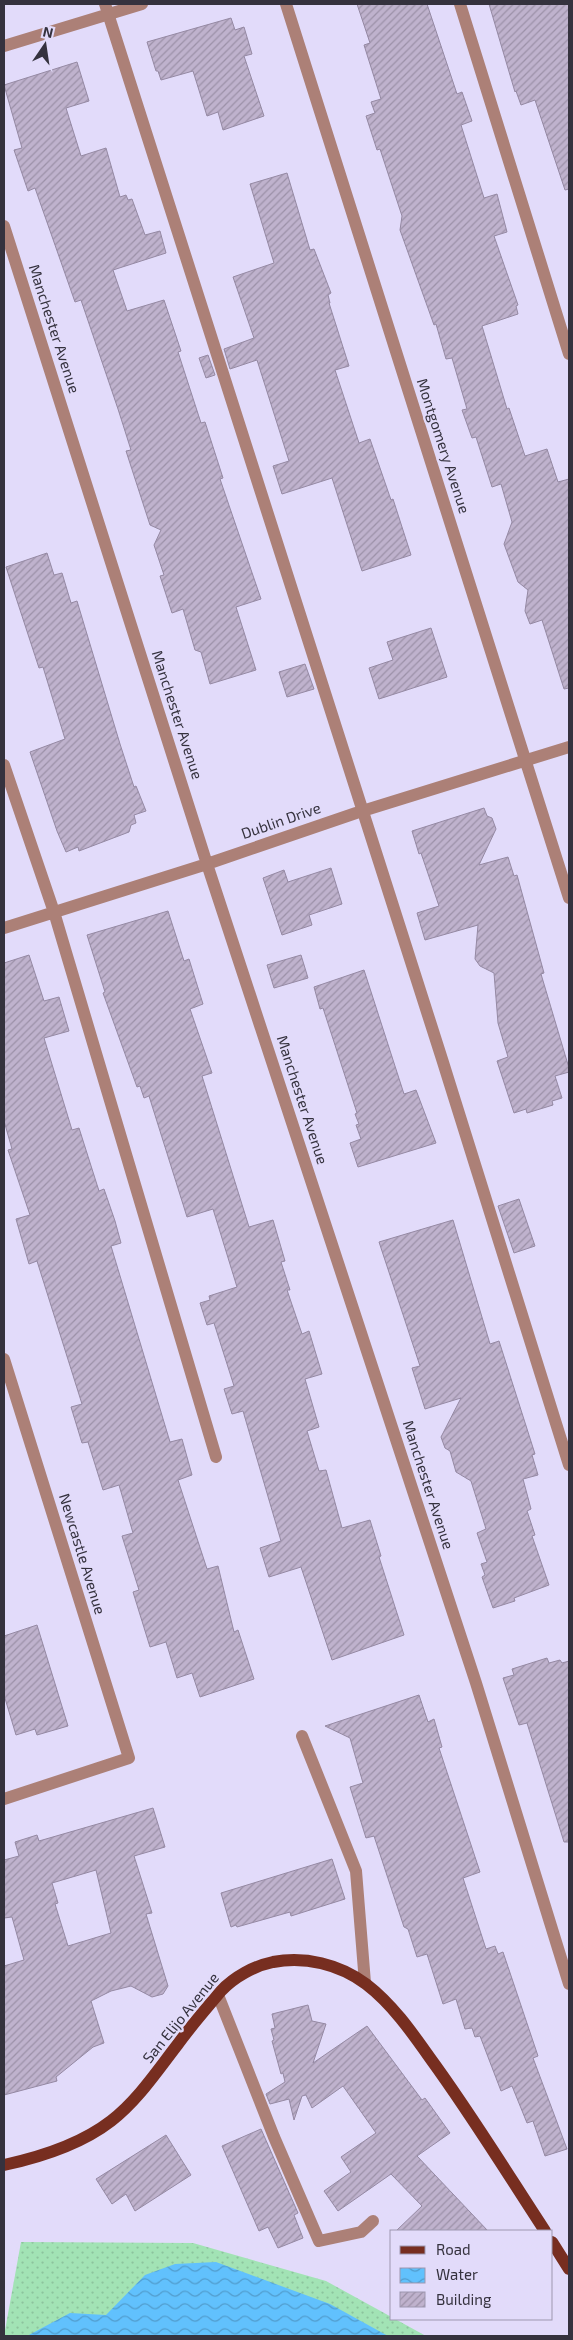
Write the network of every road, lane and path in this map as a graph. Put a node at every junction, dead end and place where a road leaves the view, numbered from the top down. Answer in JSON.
{"nodes":[{"id":1,"x":142,"y":4,"type":"edge"},
{"id":2,"x":286,"y":4,"type":"edge"},
{"id":3,"x":460,"y":4,"type":"edge"},
{"id":4,"x":106,"y":9,"type":"edge"},
{"id":5,"x":4,"y":46,"type":"edge"},
{"id":6,"x":4,"y":226,"type":"edge"},
{"id":7,"x":569,"y":354,"type":"edge"},
{"id":8,"x":569,"y":747,"type":"edge"},
{"id":9,"x":526,"y":761,"type":"junction"},
{"id":10,"x":4,"y":765,"type":"edge"},
{"id":11,"x":362,"y":811,"type":"junction"},
{"id":12,"x":207,"y":864,"type":"junction"},
{"id":13,"x":569,"y":898,"type":"edge"},
{"id":14,"x":54,"y":912,"type":"junction"},
{"id":15,"x":4,"y":928,"type":"edge"},
{"id":16,"x":4,"y":1359,"type":"edge"},
{"id":17,"x":216,"y":1457,"type":"dead end"},
{"id":18,"x":569,"y":1465,"type":"edge"},
{"id":19,"x":302,"y":1736,"type":"dead end"},
{"id":20,"x":4,"y":1799,"type":"edge"},
{"id":21,"x":365,"y":1983,"type":"junction"},
{"id":22,"x":569,"y":1984,"type":"edge"},
{"id":23,"x":218,"y":1995,"type":"junction"},
{"id":24,"x":4,"y":2166,"type":"edge"},
{"id":25,"x":373,"y":2222,"type":"dead end"},
{"id":26,"x":544,"y":2230,"type":"edge"},
{"id":27,"x":553,"y":2244,"type":"edge"},
{"id":28,"x":569,"y":2269,"type":"edge"}],
"edges":[{"from":1,"to":4,"type":"street"},
{"from":2,"to":9,"type":"street","name":"Montgomery Avenue"},
{"from":3,"to":7,"type":"street"},
{"from":4,"to":5,"type":"street"},
{"from":4,"to":11,"type":"street"},
{"from":6,"to":12,"type":"street","name":"Manchester Avenue"},
{"from":8,"to":9,"type":"street","name":"Dublin Drive"},
{"from":9,"to":11,"type":"street","name":"Dublin Drive"},
{"from":9,"to":13,"type":"street","name":"Montgomery Avenue"},
{"from":10,"to":14,"type":"street"},
{"from":11,"to":12,"type":"street","name":"Dublin Drive"},
{"from":11,"to":18,"type":"street"},
{"from":12,"to":14,"type":"street","name":"Dublin Drive"},
{"from":12,"to":22,"type":"street","name":"Manchester Avenue"},
{"from":14,"to":15,"type":"street","name":"Dublin Drive"},
{"from":14,"to":17,"type":"street"},
{"from":16,"to":20,"type":"street","name":"Newcastle Avenue"},
{"from":19,"to":21,"type":"street"},
{"from":21,"to":23,"type":"main road","name":"San Elijo Avenue"},
{"from":21,"to":26,"type":"main road","name":"San Elijo Avenue"},
{"from":23,"to":24,"type":"main road","name":"San Elijo Avenue"},
{"from":23,"to":25,"type":"street"},
{"from":27,"to":28,"type":"main road"}]}
